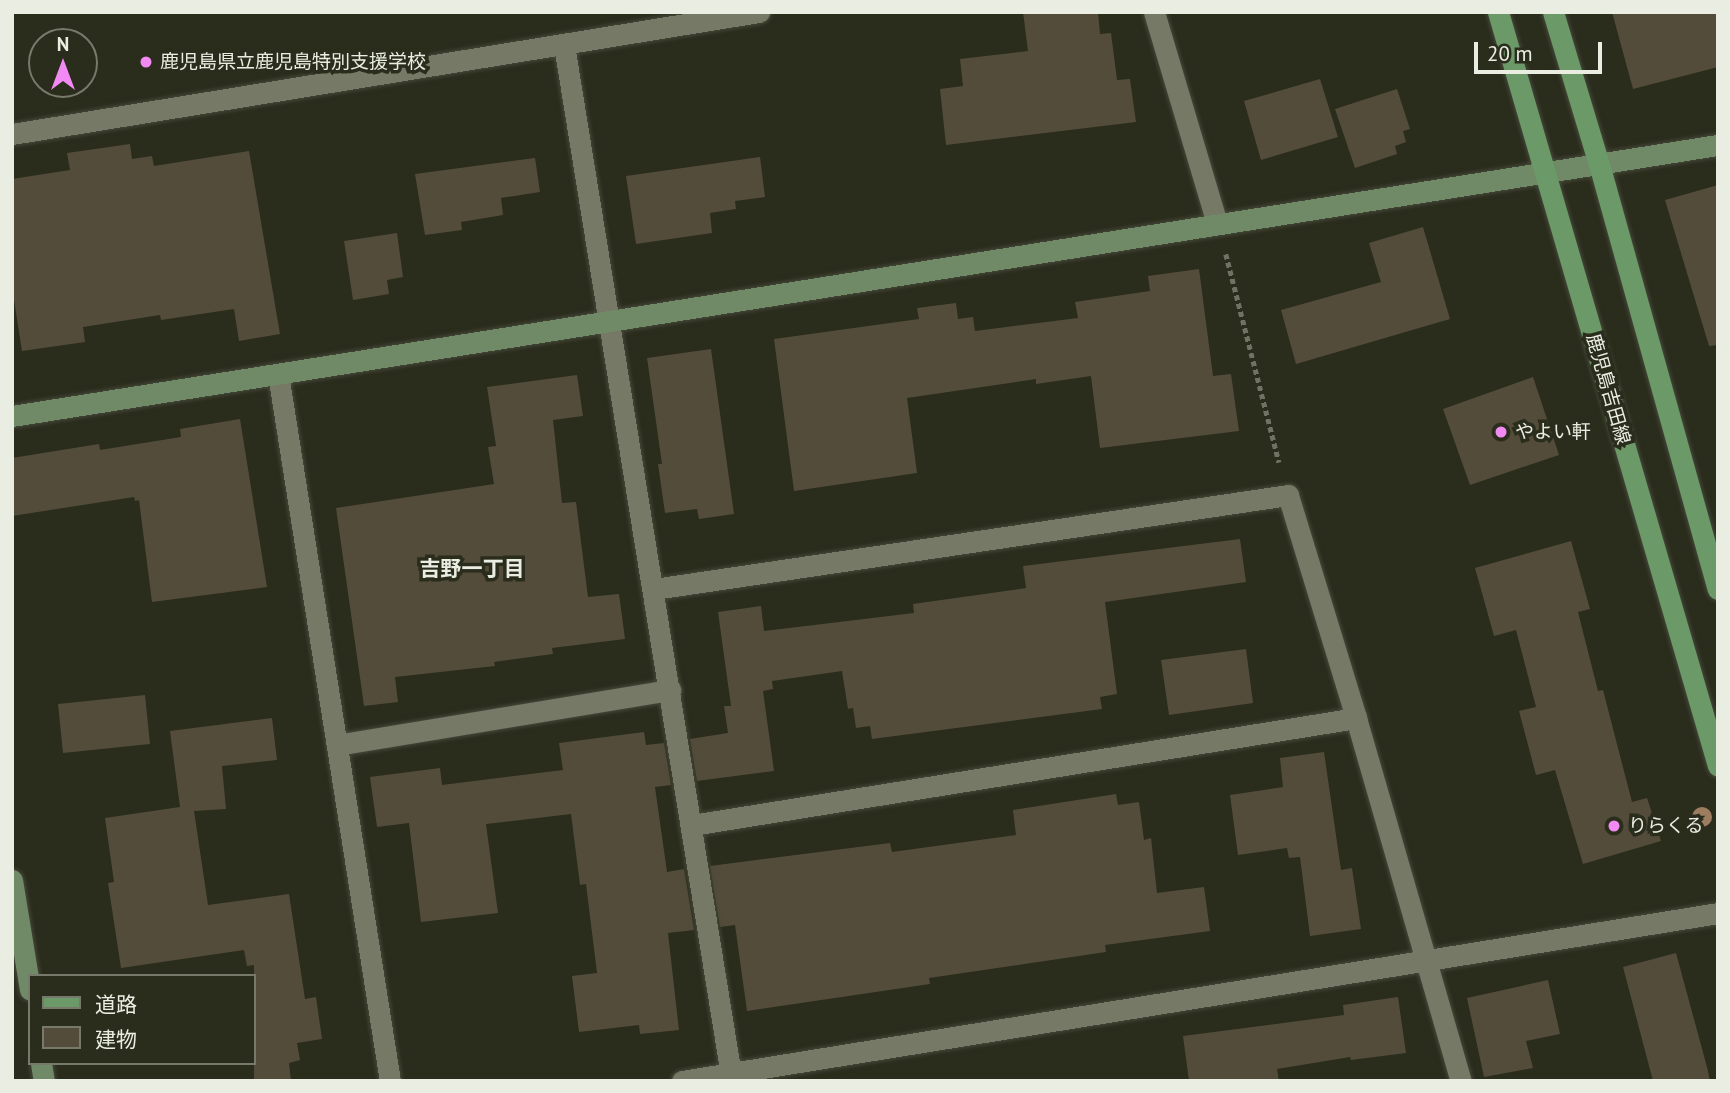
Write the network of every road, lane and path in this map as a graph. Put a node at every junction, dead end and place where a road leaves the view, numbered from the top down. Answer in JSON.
{"nodes":[{"id":1,"x":759,"y":12,"type":"edge"},
{"id":2,"x":1154,"y":12,"type":"edge"},
{"id":3,"x":1498,"y":12,"type":"edge"},
{"id":4,"x":1553,"y":12,"type":"edge"},
{"id":5,"x":564,"y":45,"type":"junction"},
{"id":6,"x":12,"y":134,"type":"edge"},
{"id":7,"x":1718,"y":145,"type":"edge"},
{"id":8,"x":1599,"y":164,"type":"junction"},
{"id":9,"x":1545,"y":172,"type":"junction"},
{"id":10,"x":1217,"y":223,"type":"junction"},
{"id":11,"x":610,"y":319,"type":"junction"},
{"id":12,"x":278,"y":374,"type":"junction"},
{"id":13,"x":12,"y":416,"type":"edge"},
{"id":14,"x":1288,"y":495,"type":"junction"},
{"id":15,"x":654,"y":589,"type":"junction"},
{"id":16,"x":1718,"y":589,"type":"edge"},
{"id":17,"x":670,"y":690,"type":"junction"},
{"id":18,"x":1356,"y":718,"type":"junction"},
{"id":19,"x":337,"y":745,"type":"junction"},
{"id":20,"x":1718,"y":766,"type":"edge"},
{"id":21,"x":692,"y":825,"type":"junction"},
{"id":22,"x":12,"y":880,"type":"edge"},
{"id":23,"x":1718,"y":913,"type":"edge"},
{"id":24,"x":1426,"y":959,"type":"junction"},
{"id":25,"x":23,"y":978,"type":"edge"},
{"id":26,"x":732,"y":1077,"type":"edge"},
{"id":27,"x":390,"y":1081,"type":"edge"},
{"id":28,"x":682,"y":1081,"type":"edge"},
{"id":29,"x":1461,"y":1081,"type":"edge"}],
"edges":[{"from":1,"to":5,"type":"street"},
{"from":2,"to":10,"type":"street"},
{"from":3,"to":9,"type":"main road","name":"鹿児島吉田線"},
{"from":4,"to":8,"type":"main road"},
{"from":5,"to":6,"type":"street"},
{"from":5,"to":11,"type":"street"},
{"from":7,"to":8,"type":"street"},
{"from":8,"to":9,"type":"street"},
{"from":8,"to":16,"type":"main road"},
{"from":9,"to":10,"type":"street"},
{"from":9,"to":20,"type":"main road","name":"鹿児島吉田線"},
{"from":10,"to":11,"type":"street"},
{"from":10,"to":14,"type":"path"},
{"from":11,"to":12,"type":"street"},
{"from":11,"to":15,"type":"street"},
{"from":12,"to":13,"type":"street"},
{"from":12,"to":19,"type":"street"},
{"from":14,"to":15,"type":"street"},
{"from":14,"to":18,"type":"street"},
{"from":15,"to":17,"type":"street"},
{"from":17,"to":19,"type":"street"},
{"from":17,"to":21,"type":"street"},
{"from":18,"to":21,"type":"street"},
{"from":18,"to":24,"type":"street"},
{"from":19,"to":27,"type":"street"},
{"from":21,"to":26,"type":"street"},
{"from":22,"to":25,"type":"street"},
{"from":23,"to":24,"type":"street"},
{"from":24,"to":26,"type":"street"},
{"from":24,"to":29,"type":"street"},
{"from":26,"to":28,"type":"street"}]}
